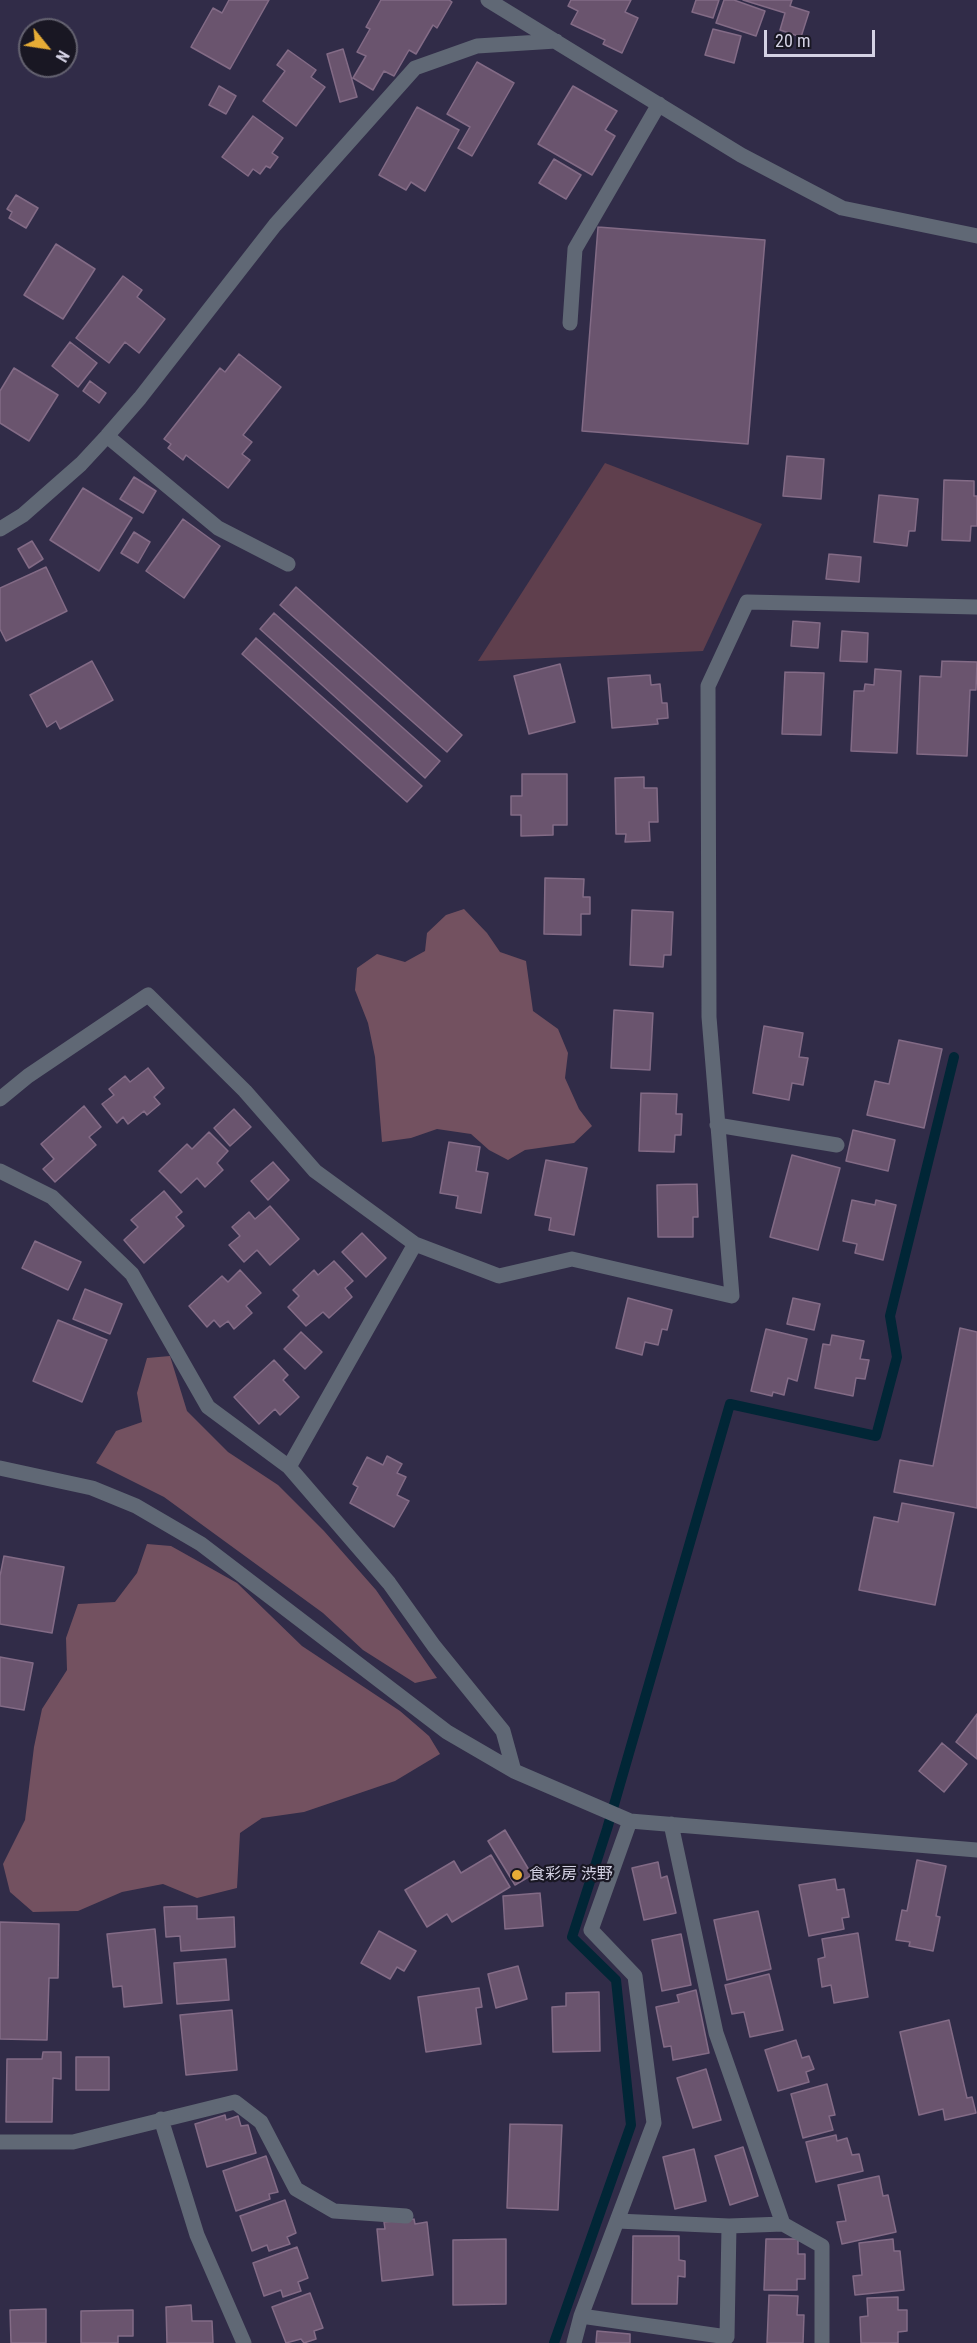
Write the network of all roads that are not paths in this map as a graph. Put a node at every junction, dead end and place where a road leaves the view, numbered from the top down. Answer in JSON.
{"nodes":[{"id":1,"x":488,"y":0,"type":"edge"},
{"id":2,"x":556,"y":41,"type":"junction"},
{"id":3,"x":659,"y":104,"type":"junction"},
{"id":4,"x":977,"y":236,"type":"edge"},
{"id":5,"x":570,"y":323,"type":"dead end"},
{"id":6,"x":107,"y":436,"type":"junction"},
{"id":7,"x":0,"y":529,"type":"edge"},
{"id":8,"x":288,"y":564,"type":"dead end"},
{"id":9,"x":977,"y":607,"type":"edge"},
{"id":10,"x":0,"y":1099,"type":"edge"},
{"id":11,"x":717,"y":1125,"type":"junction"},
{"id":12,"x":837,"y":1145,"type":"dead end"},
{"id":13,"x":0,"y":1171,"type":"edge"},
{"id":14,"x":415,"y":1244,"type":"junction"},
{"id":15,"x":289,"y":1467,"type":"junction"},
{"id":16,"x":0,"y":1468,"type":"edge"},
{"id":17,"x":514,"y":1771,"type":"junction"},
{"id":18,"x":630,"y":1821,"type":"junction"},
{"id":19,"x":670,"y":1824,"type":"junction"},
{"id":20,"x":977,"y":1850,"type":"edge"},
{"id":21,"x":161,"y":2119,"type":"junction"},
{"id":22,"x":0,"y":2142,"type":"edge"},
{"id":23,"x":406,"y":2216,"type":"dead end"},
{"id":24,"x":617,"y":2222,"type":"junction"},
{"id":25,"x":783,"y":2224,"type":"junction"},
{"id":26,"x":729,"y":2226,"type":"junction"},
{"id":27,"x":581,"y":2316,"type":"junction"},
{"id":28,"x":244,"y":2343,"type":"edge"},
{"id":29,"x":574,"y":2343,"type":"edge"},
{"id":30,"x":822,"y":2343,"type":"edge"}],
"edges":[{"from":1,"to":2,"type":"street"},
{"from":2,"to":3,"type":"street"},
{"from":2,"to":6,"type":"street"},
{"from":3,"to":4,"type":"street"},
{"from":3,"to":5,"type":"street"},
{"from":6,"to":7,"type":"street"},
{"from":6,"to":8,"type":"street"},
{"from":9,"to":11,"type":"street"},
{"from":10,"to":14,"type":"street"},
{"from":11,"to":12,"type":"street"},
{"from":11,"to":14,"type":"street"},
{"from":13,"to":15,"type":"street"},
{"from":14,"to":15,"type":"street"},
{"from":15,"to":17,"type":"street"},
{"from":16,"to":17,"type":"street"},
{"from":17,"to":18,"type":"street"},
{"from":18,"to":19,"type":"street"},
{"from":18,"to":24,"type":"street"},
{"from":19,"to":20,"type":"street"},
{"from":19,"to":25,"type":"street"},
{"from":21,"to":22,"type":"street"},
{"from":21,"to":23,"type":"street"},
{"from":21,"to":28,"type":"street"},
{"from":24,"to":26,"type":"street"},
{"from":24,"to":27,"type":"street"},
{"from":25,"to":26,"type":"street"},
{"from":25,"to":30,"type":"street"},
{"from":26,"to":27,"type":"street"},
{"from":27,"to":29,"type":"street"}]}
